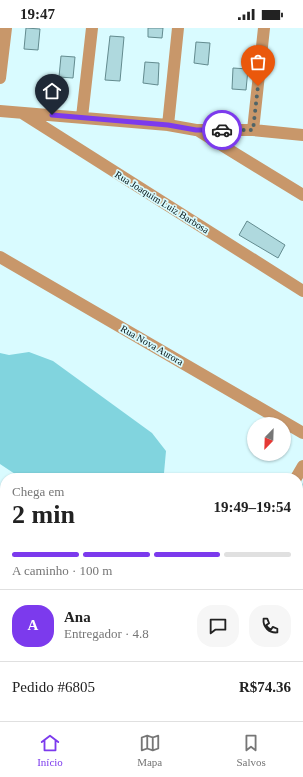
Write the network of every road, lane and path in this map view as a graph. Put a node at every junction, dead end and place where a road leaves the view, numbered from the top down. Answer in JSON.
{"nodes":[{"id":1,"x":6,"y":28,"type":"edge"},
{"id":2,"x":92,"y":28,"type":"edge"},
{"id":3,"x":178,"y":28,"type":"edge"},
{"id":4,"x":264,"y":28,"type":"edge"},
{"id":5,"x":0,"y":78,"type":"edge"},
{"id":6,"x":0,"y":111,"type":"edge"},
{"id":7,"x":22,"y":113,"type":"junction"},
{"id":8,"x":82,"y":117,"type":"junction"},
{"id":9,"x":168,"y":125,"type":"junction"},
{"id":10,"x":196,"y":130,"type":"junction"},
{"id":11,"x":253,"y":130,"type":"junction"},
{"id":12,"x":303,"y":135,"type":"edge"},
{"id":13,"x":303,"y":195,"type":"edge"},
{"id":14,"x":0,"y":256,"type":"edge"},
{"id":15,"x":303,"y":291,"type":"edge"},
{"id":16,"x":303,"y":433,"type":"edge"}],
"edges":[{"from":1,"to":5,"type":"street"},
{"from":2,"to":8,"type":"street"},
{"from":3,"to":9,"type":"street"},
{"from":4,"to":11,"type":"street"},
{"from":6,"to":7,"type":"street"},
{"from":7,"to":8,"type":"street"},
{"from":7,"to":15,"type":"street","name":"Rua Joaquim Luiz Barbosa"},
{"from":8,"to":9,"type":"street"},
{"from":9,"to":10,"type":"street"},
{"from":10,"to":11,"type":"street"},
{"from":10,"to":13,"type":"street"},
{"from":11,"to":12,"type":"street"},
{"from":14,"to":16,"type":"street","name":"Rua Nova Aurora"}]}
